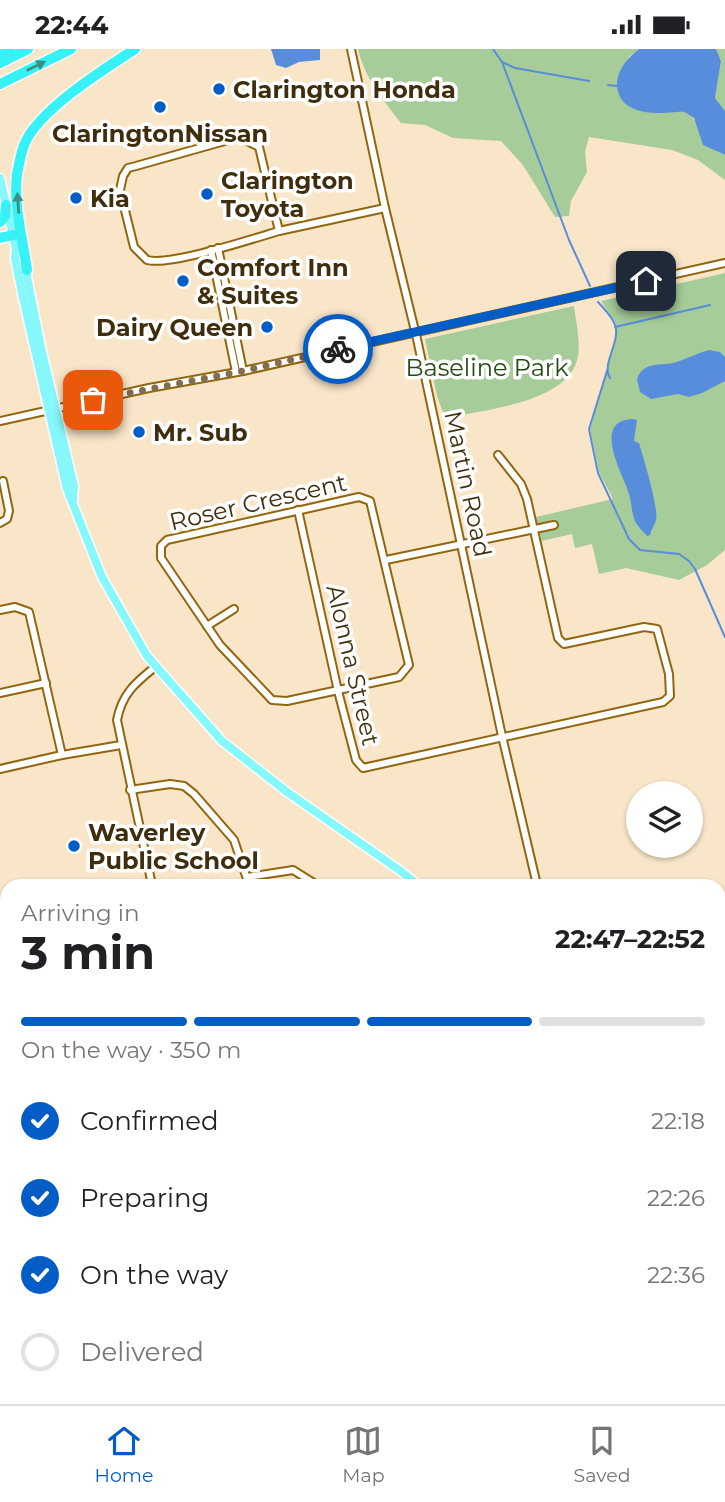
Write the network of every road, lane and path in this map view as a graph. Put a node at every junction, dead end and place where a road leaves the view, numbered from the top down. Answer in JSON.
{"nodes":[{"id":1,"x":10,"y":49,"type":"edge"},
{"id":2,"x":28,"y":49,"type":"edge"},
{"id":3,"x":71,"y":49,"type":"edge"},
{"id":4,"x":135,"y":49,"type":"edge"},
{"id":5,"x":351,"y":49,"type":"edge"},
{"id":6,"x":0,"y":56,"type":"edge"},
{"id":7,"x":0,"y":63,"type":"edge"},
{"id":8,"x":0,"y":84,"type":"edge"},
{"id":9,"x":0,"y":178,"type":"edge"},
{"id":10,"x":6,"y":205,"type":"junction"},
{"id":11,"x":385,"y":208,"type":"junction"},
{"id":12,"x":0,"y":222,"type":"edge"},
{"id":13,"x":279,"y":231,"type":"junction"},
{"id":14,"x":13,"y":235,"type":"junction"},
{"id":15,"x":0,"y":238,"type":"edge"},
{"id":16,"x":16,"y":249,"type":"junction"},
{"id":17,"x":214,"y":249,"type":"junction"},
{"id":18,"x":725,"y":263,"type":"edge"},
{"id":19,"x":27,"y":270,"type":"junction"},
{"id":20,"x":416,"y":331,"type":"junction"},
{"id":21,"x":239,"y":371,"type":"junction"},
{"id":22,"x":52,"y":409,"type":"junction"},
{"id":23,"x":0,"y":421,"type":"edge"},
{"id":24,"x":498,"y":455,"type":"dead end"},
{"id":25,"x":3,"y":481,"type":"dead end"},
{"id":26,"x":298,"y":510,"type":"junction"},
{"id":27,"x":3,"y":521,"type":"edge"},
{"id":28,"x":554,"y":525,"type":"dead end"},
{"id":29,"x":534,"y":529,"type":"junction"},
{"id":30,"x":461,"y":545,"type":"junction"},
{"id":31,"x":386,"y":559,"type":"junction"},
{"id":32,"x":234,"y":609,"type":"dead end"},
{"id":33,"x":0,"y":610,"type":"edge"},
{"id":34,"x":207,"y":626,"type":"junction"},
{"id":35,"x":155,"y":667,"type":"junction"},
{"id":36,"x":46,"y":683,"type":"junction"},
{"id":37,"x":338,"y":691,"type":"junction"},
{"id":38,"x":0,"y":693,"type":"edge"},
{"id":39,"x":502,"y":736,"type":"junction"},
{"id":40,"x":121,"y":745,"type":"junction"},
{"id":41,"x":62,"y":755,"type":"junction"},
{"id":42,"x":0,"y":769,"type":"edge"},
{"id":43,"x":130,"y":790,"type":"junction"},
{"id":44,"x":247,"y":877,"type":"joint"},
{"id":45,"x":151,"y":879,"type":"edge"},
{"id":46,"x":307,"y":879,"type":"edge"},
{"id":47,"x":411,"y":879,"type":"edge"},
{"id":48,"x":536,"y":879,"type":"edge"}],
"edges":[{"from":1,"to":6,"type":"highway"},
{"from":2,"to":7,"type":"highway"},
{"from":8,"to":3,"type":"highway","one_way":true},
{"from":19,"to":4,"type":"highway","one_way":true},
{"from":5,"to":11,"type":"street","name":"Martin Road"},
{"from":9,"to":10,"type":"main road"},
{"from":10,"to":12,"type":"highway"},
{"from":10,"to":14,"type":"main road"},
{"from":11,"to":13,"type":"street"},
{"from":11,"to":20,"type":"street","name":"Martin Road"},
{"from":13,"to":17,"type":"street"},
{"from":13,"to":17,"type":"street"},
{"from":14,"to":15,"type":"highway"},
{"from":14,"to":16,"type":"main road"},
{"from":16,"to":19,"type":"main road"},
{"from":16,"to":22,"type":"main road"},
{"from":17,"to":21,"type":"street"},
{"from":18,"to":20,"type":"street"},
{"from":19,"to":22,"type":"main road"},
{"from":20,"to":21,"type":"street"},
{"from":20,"to":30,"type":"street","name":"Martin Road"},
{"from":21,"to":22,"type":"street"},
{"from":22,"to":23,"type":"street"},
{"from":22,"to":35,"type":"main road"},
{"from":24,"to":29,"type":"street"},
{"from":25,"to":27,"type":"street"},
{"from":26,"to":31,"type":"street","name":"Roser Crescent"},
{"from":26,"to":34,"type":"street","name":"Roser Crescent"},
{"from":26,"to":37,"type":"street","name":"Alonna Street"},
{"from":28,"to":29,"type":"street"},
{"from":29,"to":30,"type":"street"},
{"from":29,"to":39,"type":"street"},
{"from":30,"to":31,"type":"street"},
{"from":30,"to":39,"type":"street","name":"Martin Road"},
{"from":31,"to":37,"type":"street","name":"Roser Crescent"},
{"from":32,"to":34,"type":"street"},
{"from":33,"to":36,"type":"street"},
{"from":34,"to":37,"type":"street","name":"Roser Crescent"},
{"from":35,"to":40,"type":"street"},
{"from":35,"to":47,"type":"main road"},
{"from":36,"to":38,"type":"street"},
{"from":36,"to":41,"type":"street"},
{"from":37,"to":39,"type":"street","name":"Alonna Street"},
{"from":39,"to":48,"type":"street","name":"Martin Road"},
{"from":40,"to":41,"type":"street"},
{"from":40,"to":43,"type":"street"},
{"from":41,"to":42,"type":"street"},
{"from":43,"to":44,"type":"street"},
{"from":43,"to":45,"type":"street"},
{"from":44,"to":46,"type":"street"}]}
